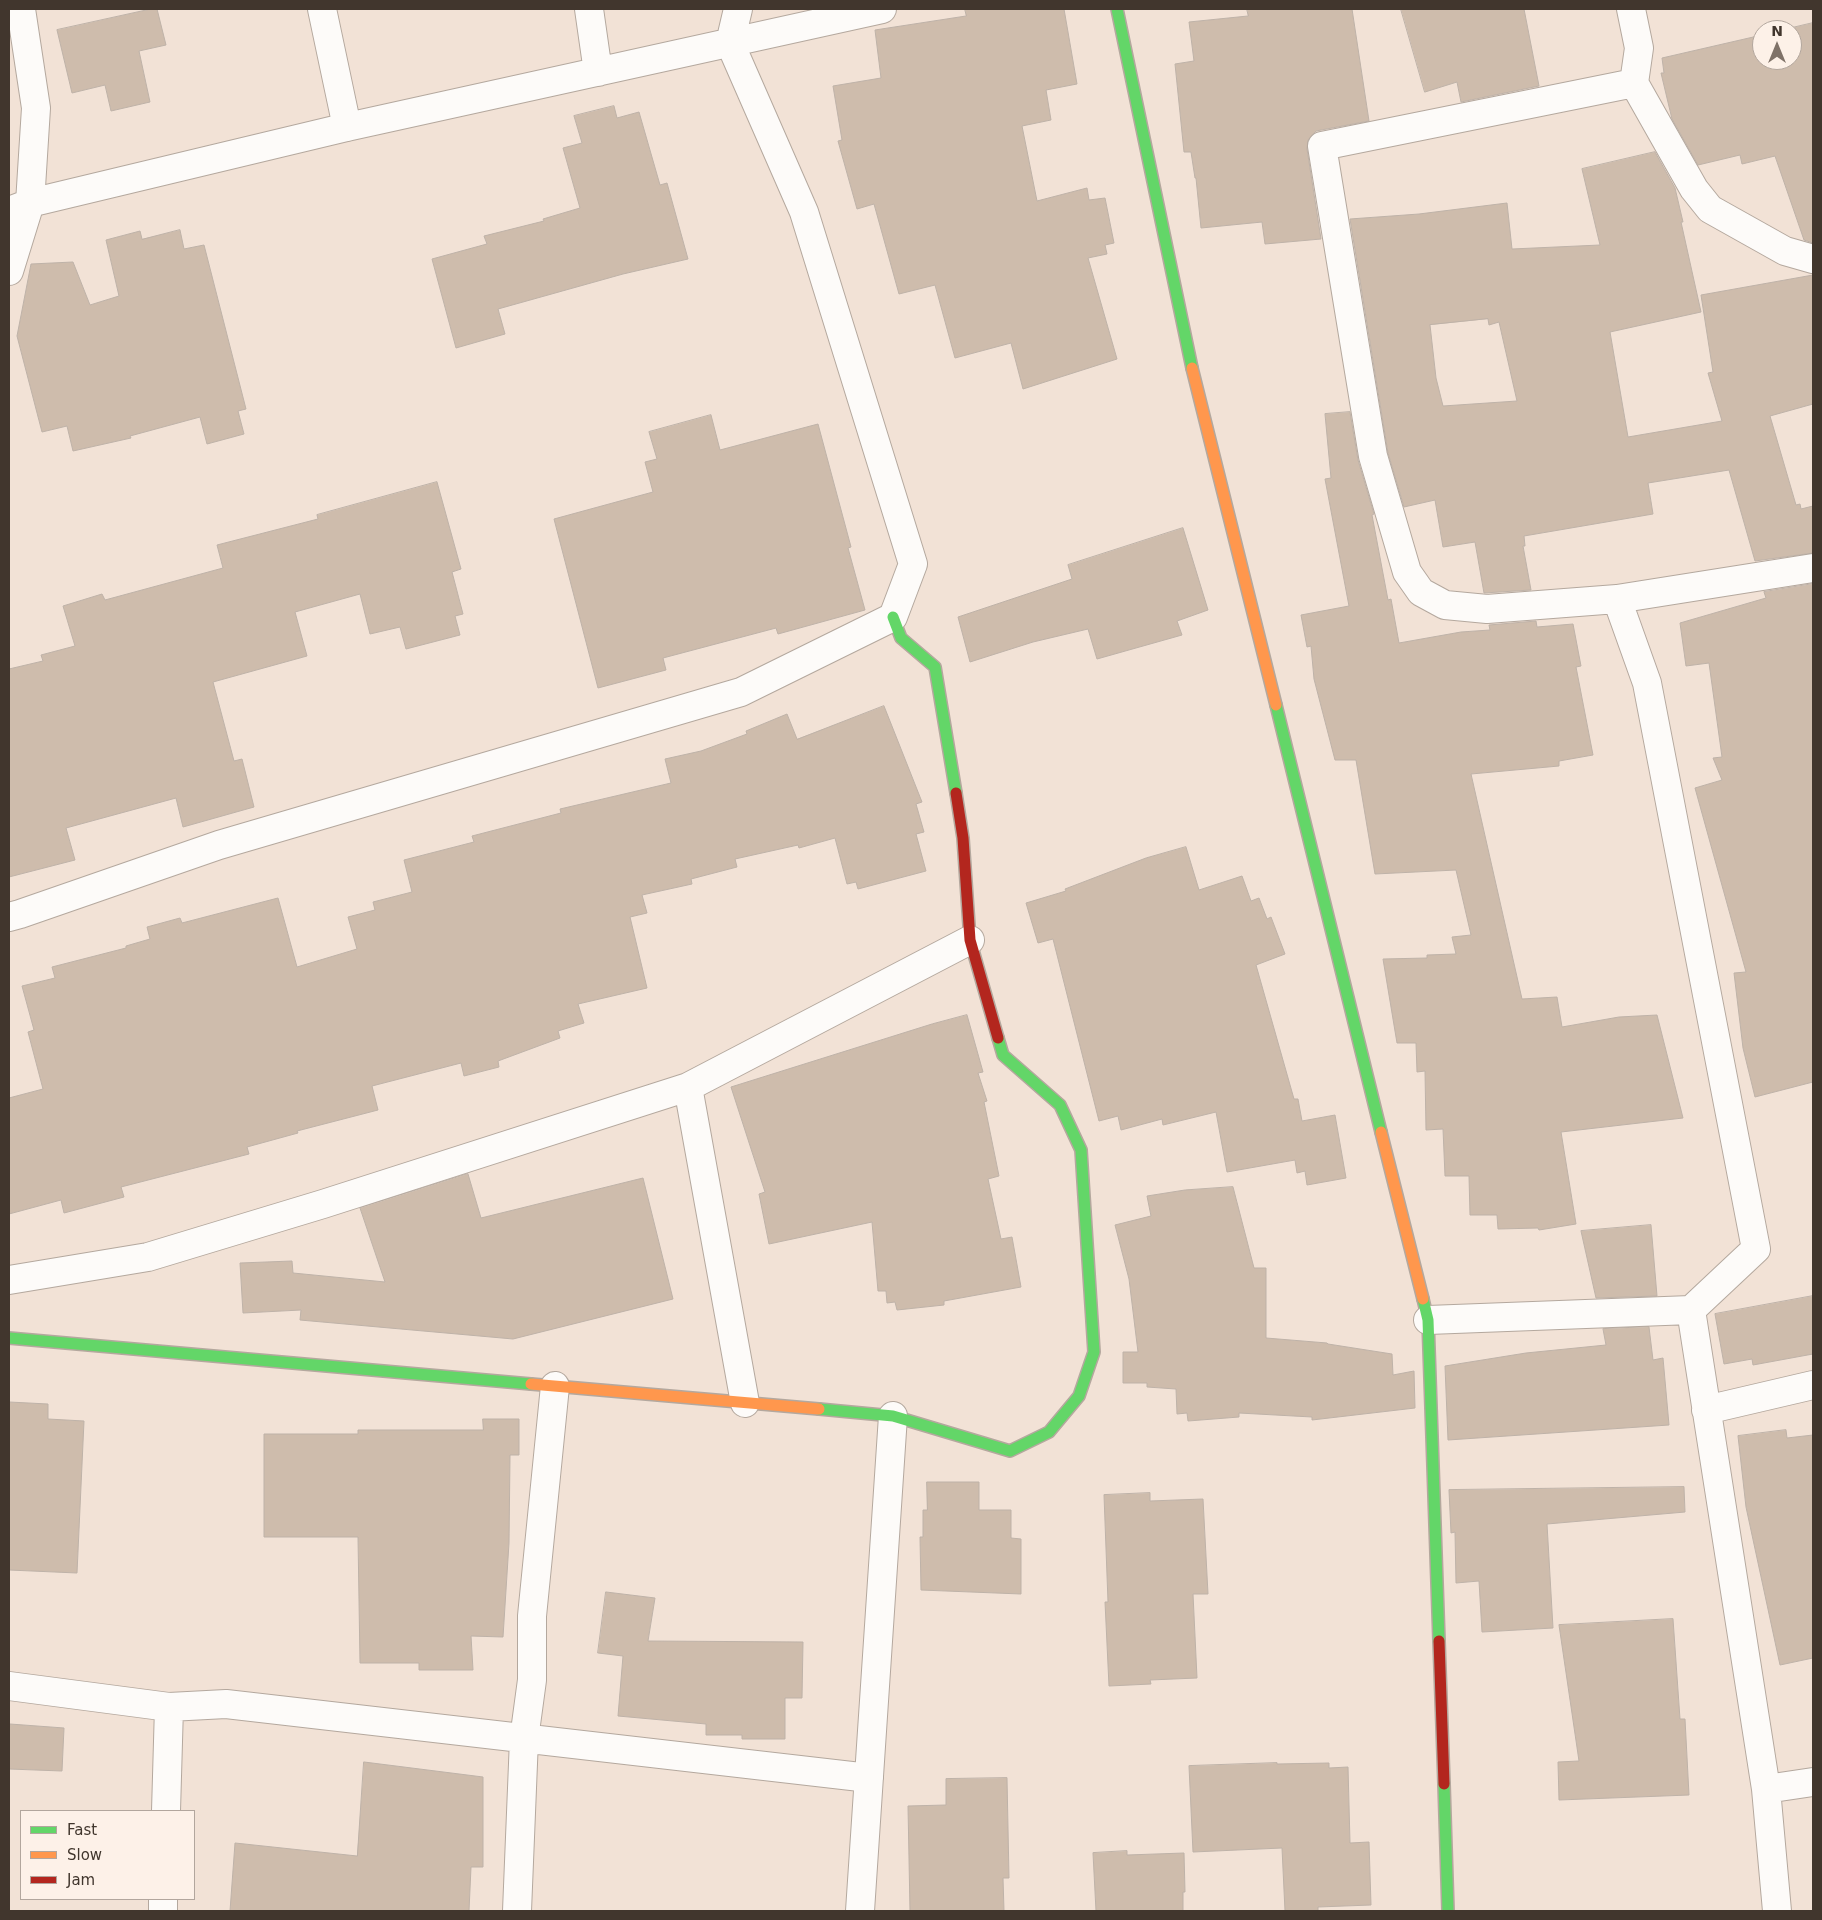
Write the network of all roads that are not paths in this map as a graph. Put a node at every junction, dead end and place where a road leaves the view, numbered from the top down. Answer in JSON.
{"nodes":[{"id":1,"x":21,"y":9,"type":"edge"},
{"id":2,"x":322,"y":9,"type":"edge"},
{"id":3,"x":588,"y":9,"type":"edge"},
{"id":4,"x":738,"y":9,"type":"edge"},
{"id":5,"x":882,"y":9,"type":"edge"},
{"id":6,"x":1117,"y":9,"type":"edge"},
{"id":7,"x":1631,"y":9,"type":"edge"},
{"id":8,"x":730,"y":42,"type":"junction"},
{"id":9,"x":598,"y":72,"type":"junction"},
{"id":10,"x":1634,"y":83,"type":"junction"},
{"id":11,"x":347,"y":127,"type":"junction"},
{"id":12,"x":19,"y":207,"type":"edge"},
{"id":13,"x":1813,"y":259,"type":"edge"},
{"id":14,"x":9,"y":271,"type":"edge"},
{"id":15,"x":1813,"y":568,"type":"edge"},
{"id":16,"x":1617,"y":599,"type":"junction"},
{"id":17,"x":893,"y":617,"type":"junction"},
{"id":18,"x":9,"y":917,"type":"edge"},
{"id":19,"x":970,"y":940,"type":"junction"},
{"id":20,"x":688,"y":1086,"type":"junction"},
{"id":21,"x":9,"y":1280,"type":"edge"},
{"id":22,"x":1691,"y":1310,"type":"junction"},
{"id":23,"x":1428,"y":1320,"type":"junction"},
{"id":24,"x":9,"y":1338,"type":"edge"},
{"id":25,"x":1813,"y":1385,"type":"edge"},
{"id":26,"x":555,"y":1386,"type":"junction"},
{"id":27,"x":745,"y":1403,"type":"junction"},
{"id":28,"x":1706,"y":1410,"type":"junction"},
{"id":29,"x":893,"y":1416,"type":"junction"},
{"id":30,"x":9,"y":1686,"type":"edge"},
{"id":31,"x":169,"y":1708,"type":"junction"},
{"id":32,"x":524,"y":1739,"type":"junction"},
{"id":33,"x":869,"y":1778,"type":"junction"},
{"id":34,"x":1813,"y":1782,"type":"edge"},
{"id":35,"x":1766,"y":1790,"type":"junction"},
{"id":36,"x":166,"y":1810,"type":"edge"},
{"id":37,"x":517,"y":1911,"type":"edge"},
{"id":38,"x":860,"y":1911,"type":"edge"},
{"id":39,"x":1448,"y":1911,"type":"edge"},
{"id":40,"x":1777,"y":1911,"type":"edge"}],
"edges":[{"from":1,"to":12,"type":"street"},
{"from":2,"to":11,"type":"street"},
{"from":3,"to":9,"type":"street"},
{"from":4,"to":8,"type":"street"},
{"from":5,"to":8,"type":"street"},
{"from":6,"to":23,"type":"street"},
{"from":7,"to":10,"type":"street"},
{"from":8,"to":9,"type":"street"},
{"from":8,"to":17,"type":"street"},
{"from":9,"to":11,"type":"street"},
{"from":10,"to":13,"type":"street"},
{"from":10,"to":16,"type":"street"},
{"from":11,"to":12,"type":"street"},
{"from":12,"to":14,"type":"street"},
{"from":15,"to":16,"type":"street"},
{"from":16,"to":22,"type":"street"},
{"from":17,"to":18,"type":"street"},
{"from":17,"to":19,"type":"street"},
{"from":19,"to":20,"type":"street"},
{"from":19,"to":29,"type":"street"},
{"from":20,"to":21,"type":"street"},
{"from":20,"to":27,"type":"street"},
{"from":22,"to":23,"type":"street"},
{"from":22,"to":28,"type":"street"},
{"from":23,"to":39,"type":"street"},
{"from":24,"to":26,"type":"street"},
{"from":25,"to":28,"type":"street"},
{"from":26,"to":27,"type":"street"},
{"from":26,"to":32,"type":"street"},
{"from":27,"to":29,"type":"street"},
{"from":28,"to":35,"type":"street"},
{"from":29,"to":33,"type":"street"},
{"from":30,"to":31,"type":"street"},
{"from":31,"to":32,"type":"street"},
{"from":31,"to":36,"type":"street"},
{"from":32,"to":33,"type":"street"},
{"from":32,"to":37,"type":"street"},
{"from":33,"to":38,"type":"street"},
{"from":34,"to":35,"type":"street"},
{"from":35,"to":40,"type":"street"}]}
